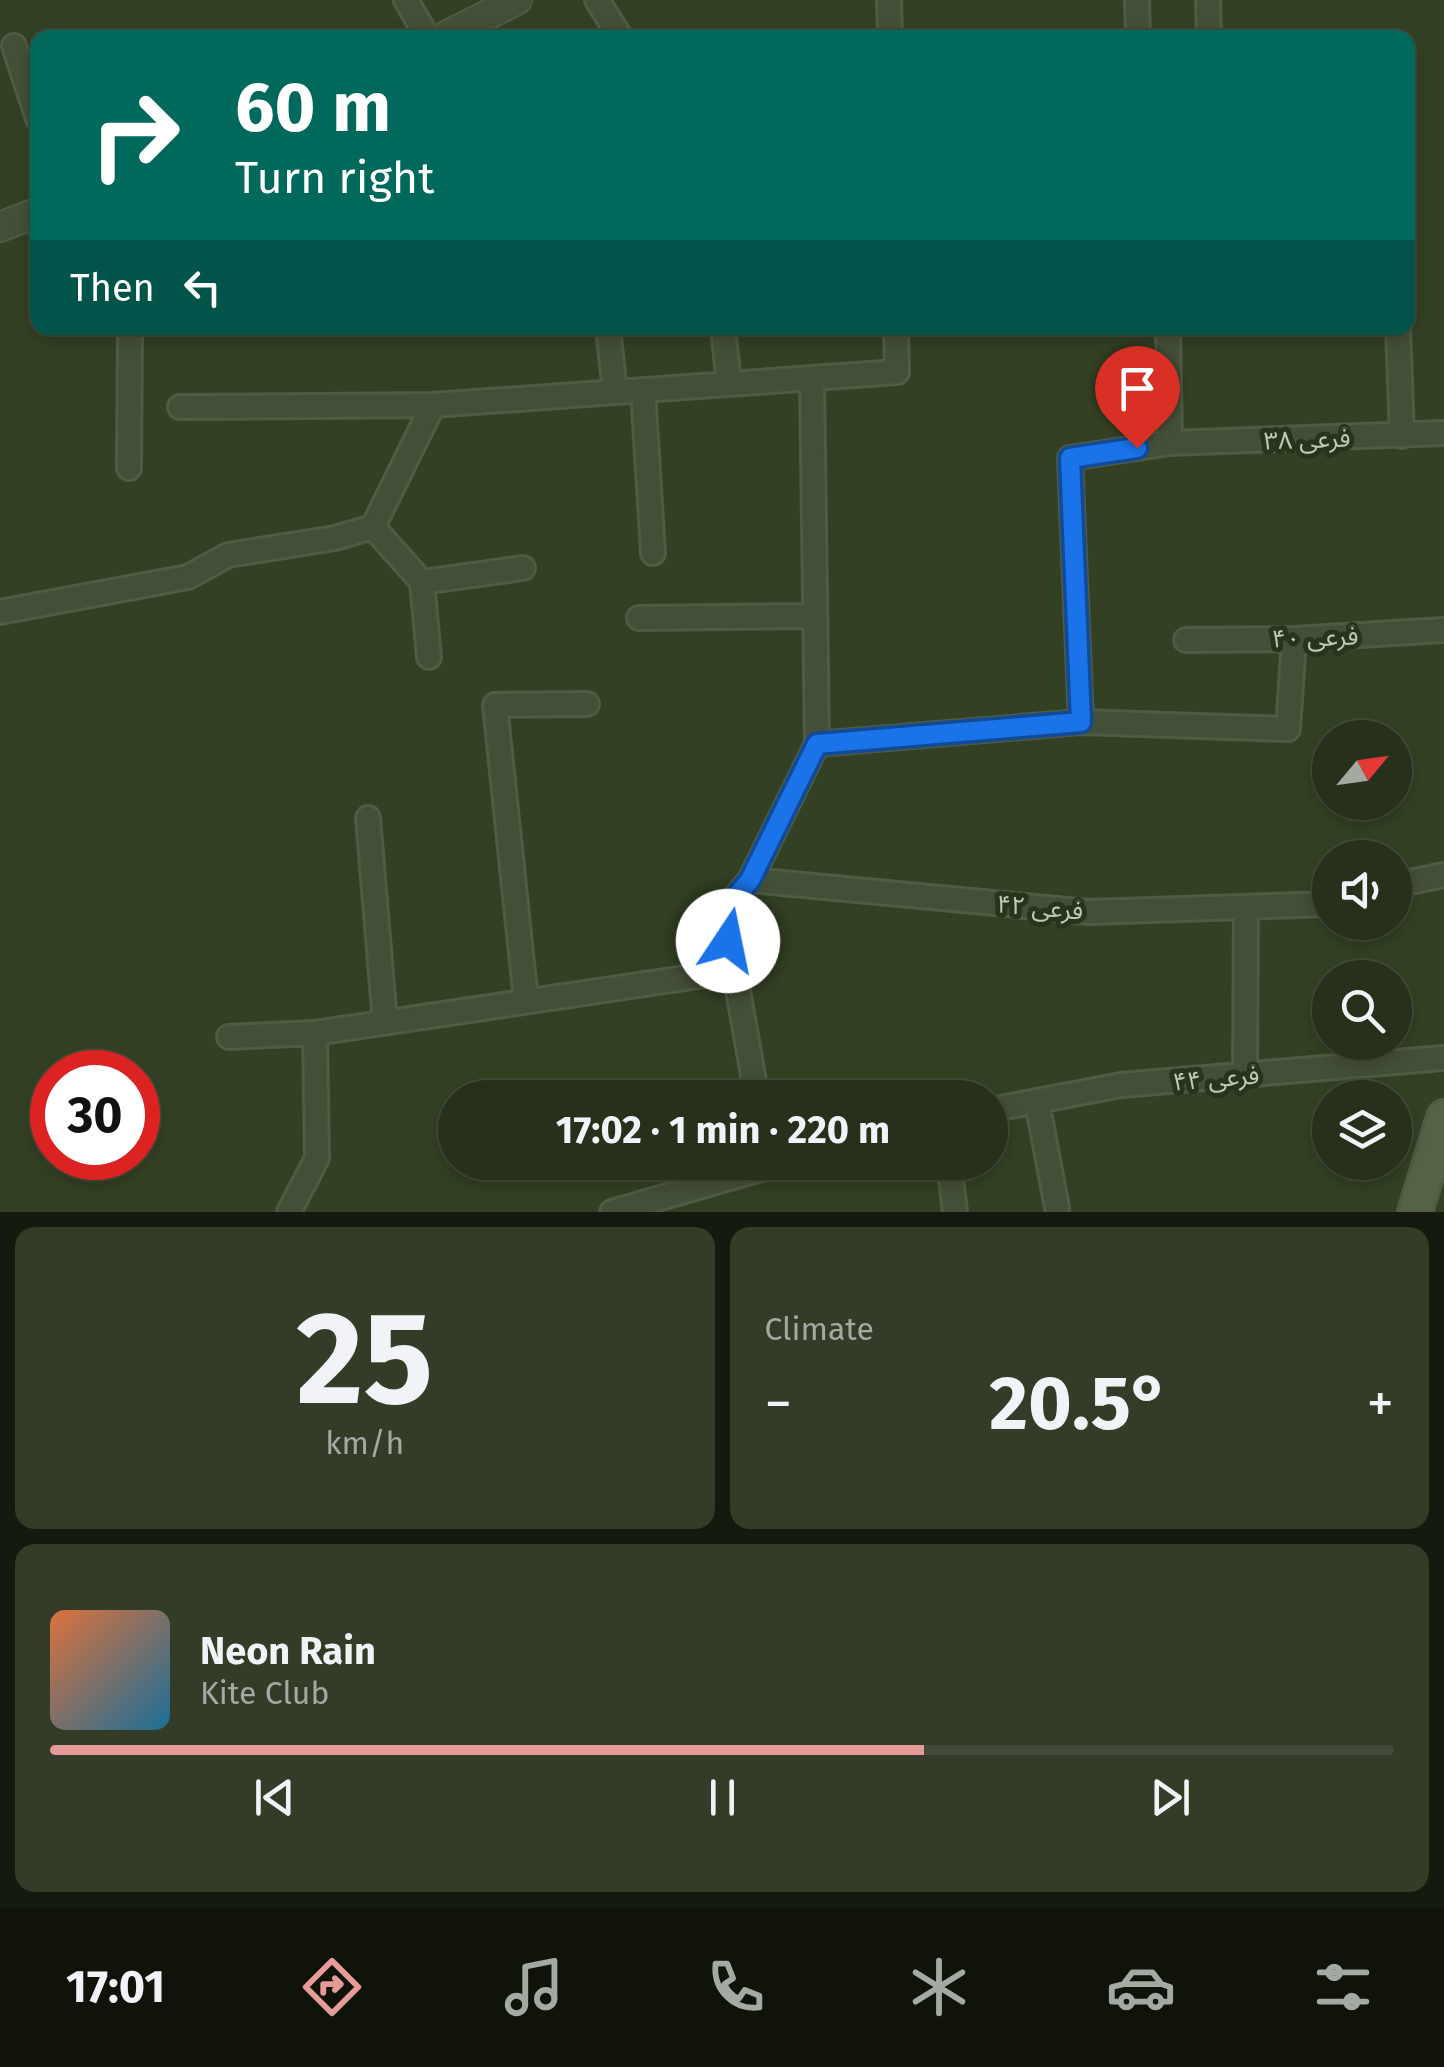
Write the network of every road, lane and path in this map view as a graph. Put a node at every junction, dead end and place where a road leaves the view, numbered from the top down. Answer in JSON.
{"nodes":[{"id":1,"x":406,"y":0,"type":"edge"},
{"id":2,"x":517,"y":0,"type":"edge"},
{"id":3,"x":597,"y":0,"type":"edge"},
{"id":4,"x":890,"y":0,"type":"edge"},
{"id":5,"x":1137,"y":0,"type":"edge"},
{"id":6,"x":1208,"y":0,"type":"edge"},
{"id":7,"x":479,"y":28,"type":"edge"},
{"id":8,"x":423,"y":30,"type":"edge"},
{"id":9,"x":615,"y":30,"type":"edge"},
{"id":10,"x":890,"y":30,"type":"edge"},
{"id":11,"x":1138,"y":30,"type":"edge"},
{"id":12,"x":1209,"y":30,"type":"edge"},
{"id":13,"x":14,"y":46,"type":"dead end"},
{"id":14,"x":30,"y":95,"type":"edge"},
{"id":15,"x":30,"y":215,"type":"edge"},
{"id":16,"x":0,"y":227,"type":"edge"},
{"id":17,"x":130,"y":335,"type":"edge"},
{"id":18,"x":609,"y":335,"type":"edge"},
{"id":19,"x":724,"y":335,"type":"edge"},
{"id":20,"x":896,"y":335,"type":"edge"},
{"id":21,"x":1168,"y":335,"type":"edge"},
{"id":22,"x":1398,"y":335,"type":"edge"},
{"id":23,"x":812,"y":378,"type":"junction"},
{"id":24,"x":729,"y":384,"type":"junction"},
{"id":25,"x":643,"y":390,"type":"junction"},
{"id":26,"x":615,"y":392,"type":"junction"},
{"id":27,"x":433,"y":404,"type":"junction"},
{"id":28,"x":180,"y":407,"type":"dead end"},
{"id":29,"x":1444,"y":433,"type":"edge"},
{"id":30,"x":1402,"y":436,"type":"junction"},
{"id":31,"x":1170,"y":443,"type":"junction"},
{"id":32,"x":129,"y":468,"type":"dead end"},
{"id":33,"x":373,"y":527,"type":"junction"},
{"id":34,"x":654,"y":553,"type":"dead end"},
{"id":35,"x":523,"y":568,"type":"dead end"},
{"id":36,"x":422,"y":582,"type":"junction"},
{"id":37,"x":0,"y":612,"type":"edge"},
{"id":38,"x":815,"y":616,"type":"junction"},
{"id":39,"x":638,"y":618,"type":"dead end"},
{"id":40,"x":1444,"y":630,"type":"edge"},
{"id":41,"x":1294,"y":639,"type":"junction"},
{"id":42,"x":1186,"y":640,"type":"dead end"},
{"id":43,"x":428,"y":656,"type":"dead end"},
{"id":44,"x":588,"y":704,"type":"dead end"},
{"id":45,"x":1081,"y":722,"type":"junction"},
{"id":46,"x":817,"y":744,"type":"junction"},
{"id":47,"x":368,"y":818,"type":"dead end"},
{"id":48,"x":1444,"y":875,"type":"edge"},
{"id":49,"x":750,"y":880,"type":"junction"},
{"id":50,"x":1412,"y":882,"type":"edge"},
{"id":51,"x":1312,"y":905,"type":"edge"},
{"id":52,"x":1246,"y":907,"type":"junction"},
{"id":53,"x":732,"y":971,"type":"junction"},
{"id":54,"x":526,"y":1002,"type":"junction"},
{"id":55,"x":385,"y":1022,"type":"junction"},
{"id":56,"x":315,"y":1033,"type":"junction"},
{"id":57,"x":229,"y":1037,"type":"dead end"},
{"id":58,"x":1444,"y":1058,"type":"edge"},
{"id":59,"x":1245,"y":1076,"type":"junction"},
{"id":60,"x":753,"y":1080,"type":"edge"},
{"id":61,"x":1037,"y":1101,"type":"junction"},
{"id":62,"x":1008,"y":1107,"type":"edge"},
{"id":63,"x":1444,"y":1117,"type":"edge"},
{"id":64,"x":721,"y":1180,"type":"edge"},
{"id":65,"x":951,"y":1180,"type":"edge"},
{"id":66,"x":1058,"y":1208,"type":"dead end"},
{"id":67,"x":290,"y":1212,"type":"edge"},
{"id":68,"x":612,"y":1212,"type":"edge"},
{"id":69,"x":955,"y":1212,"type":"edge"},
{"id":70,"x":1415,"y":1212,"type":"edge"}],
"edges":[{"from":1,"to":8,"type":"street"},
{"from":2,"to":7,"type":"street"},
{"from":3,"to":9,"type":"street"},
{"from":4,"to":10,"type":"street"},
{"from":5,"to":11,"type":"street"},
{"from":6,"to":12,"type":"street"},
{"from":13,"to":14,"type":"street"},
{"from":15,"to":16,"type":"street"},
{"from":17,"to":32,"type":"street"},
{"from":18,"to":26,"type":"street"},
{"from":19,"to":24,"type":"street"},
{"from":20,"to":23,"type":"street"},
{"from":21,"to":31,"type":"street"},
{"from":22,"to":30,"type":"street"},
{"from":23,"to":24,"type":"street"},
{"from":23,"to":38,"type":"street"},
{"from":24,"to":25,"type":"street"},
{"from":25,"to":26,"type":"street"},
{"from":25,"to":34,"type":"street"},
{"from":26,"to":27,"type":"street"},
{"from":27,"to":28,"type":"street"},
{"from":27,"to":33,"type":"street"},
{"from":29,"to":30,"type":"street","name":"فرعی ۳۸"},
{"from":30,"to":31,"type":"street","name":"فرعی ۳۸"},
{"from":31,"to":45,"type":"street","name":"فرعی ۳۸"},
{"from":33,"to":36,"type":"street"},
{"from":33,"to":37,"type":"street"},
{"from":35,"to":36,"type":"street"},
{"from":36,"to":43,"type":"street"},
{"from":38,"to":39,"type":"street"},
{"from":38,"to":46,"type":"street"},
{"from":40,"to":41,"type":"street","name":"فرعی ۴۰"},
{"from":41,"to":42,"type":"street","name":"فرعی ۴۰"},
{"from":41,"to":45,"type":"street"},
{"from":44,"to":54,"type":"street"},
{"from":45,"to":46,"type":"street"},
{"from":46,"to":49,"type":"street"},
{"from":47,"to":55,"type":"street"},
{"from":48,"to":50,"type":"street"},
{"from":49,"to":52,"type":"street","name":"فرعی ۴۲"},
{"from":49,"to":53,"type":"street"},
{"from":51,"to":52,"type":"street","name":"فرعی ۴۲"},
{"from":52,"to":59,"type":"street"},
{"from":53,"to":54,"type":"street"},
{"from":53,"to":60,"type":"street"},
{"from":54,"to":55,"type":"street"},
{"from":55,"to":56,"type":"street"},
{"from":56,"to":57,"type":"street"},
{"from":56,"to":67,"type":"street"},
{"from":58,"to":59,"type":"street","name":"فرعی ۴۴"},
{"from":59,"to":61,"type":"street","name":"فرعی ۴۴"},
{"from":61,"to":62,"type":"street","name":"فرعی ۴۴"},
{"from":61,"to":66,"type":"street"},
{"from":63,"to":70,"type":"main road"},
{"from":64,"to":68,"type":"street"},
{"from":65,"to":69,"type":"street"}]}
